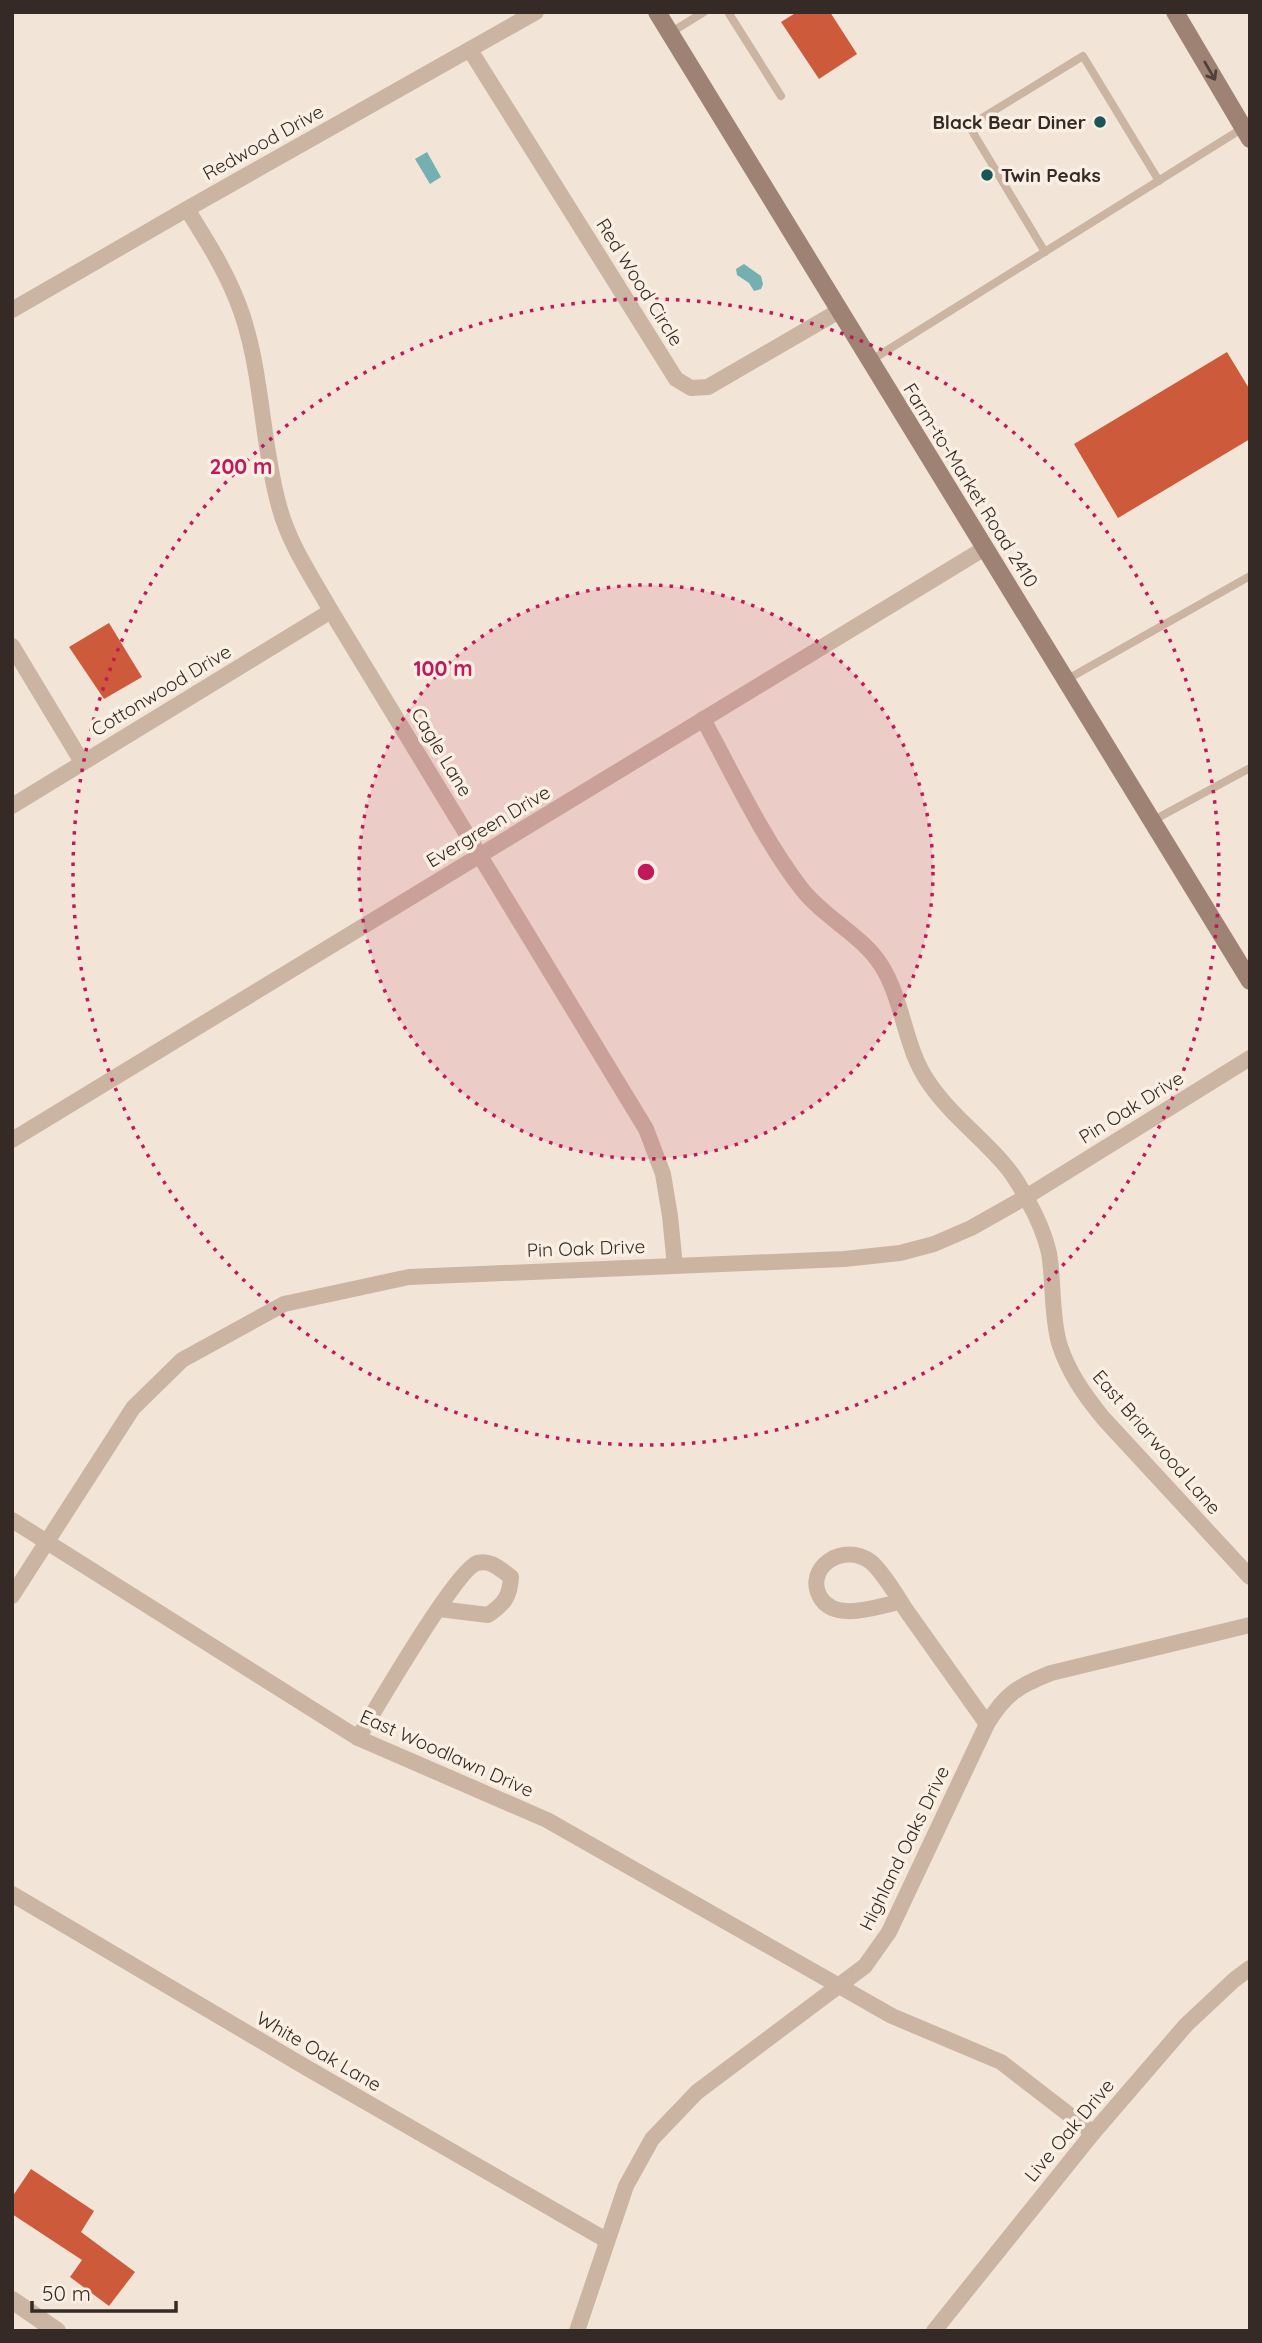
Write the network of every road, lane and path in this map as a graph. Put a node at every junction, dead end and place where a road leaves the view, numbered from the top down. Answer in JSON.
{"nodes":[{"id":1,"x":536,"y":12,"type":"edge"},
{"id":2,"x":657,"y":12,"type":"edge"},
{"id":3,"x":704,"y":12,"type":"edge"},
{"id":4,"x":728,"y":12,"type":"edge"},
{"id":5,"x":1175,"y":12,"type":"edge"},
{"id":6,"x":670,"y":33,"type":"junction"},
{"id":7,"x":470,"y":50,"type":"junction"},
{"id":8,"x":781,"y":96,"type":"dead end"},
{"id":9,"x":1246,"y":134,"type":"edge"},
{"id":10,"x":1159,"y":181,"type":"junction"},
{"id":11,"x":187,"y":209,"type":"junction"},
{"id":12,"x":1045,"y":252,"type":"junction"},
{"id":13,"x":12,"y":310,"type":"edge"},
{"id":14,"x":839,"y":311,"type":"junction"},
{"id":15,"x":870,"y":361,"type":"junction"},
{"id":16,"x":985,"y":548,"type":"junction"},
{"id":17,"x":1250,"y":576,"type":"edge"},
{"id":18,"x":331,"y":611,"type":"junction"},
{"id":19,"x":12,"y":646,"type":"edge"},
{"id":20,"x":1066,"y":680,"type":"junction"},
{"id":21,"x":703,"y":719,"type":"junction"},
{"id":22,"x":82,"y":762,"type":"junction"},
{"id":23,"x":1250,"y":768,"type":"edge"},
{"id":24,"x":12,"y":806,"type":"edge"},
{"id":25,"x":1152,"y":821,"type":"junction"},
{"id":26,"x":480,"y":855,"type":"junction"},
{"id":27,"x":1250,"y":981,"type":"edge"},
{"id":28,"x":1250,"y":1058,"type":"edge"},
{"id":29,"x":12,"y":1140,"type":"edge"},
{"id":30,"x":1026,"y":1197,"type":"junction"},
{"id":31,"x":675,"y":1266,"type":"junction"},
{"id":32,"x":12,"y":1520,"type":"edge"},
{"id":33,"x":46,"y":1542,"type":"junction"},
{"id":34,"x":1250,"y":1577,"type":"edge"},
{"id":35,"x":12,"y":1596,"type":"edge"},
{"id":36,"x":900,"y":1602,"type":"junction"},
{"id":37,"x":439,"y":1609,"type":"dead end"},
{"id":38,"x":1250,"y":1625,"type":"edge"},
{"id":39,"x":987,"y":1724,"type":"junction"},
{"id":40,"x":358,"y":1738,"type":"junction"},
{"id":41,"x":12,"y":1894,"type":"edge"},
{"id":42,"x":1250,"y":1968,"type":"edge"},
{"id":43,"x":839,"y":1985,"type":"junction"},
{"id":44,"x":1093,"y":2133,"type":"junction"},
{"id":45,"x":606,"y":2240,"type":"junction"},
{"id":46,"x":12,"y":2300,"type":"edge"},
{"id":47,"x":57,"y":2331,"type":"edge"},
{"id":48,"x":577,"y":2331,"type":"edge"},
{"id":49,"x":934,"y":2331,"type":"edge"}],
"edges":[{"from":1,"to":7,"type":"street","name":"Redwood Drive"},
{"from":2,"to":6,"type":"main road","name":"Farm-to-Market Road 2410"},
{"from":3,"to":6,"type":"lane"},
{"from":4,"to":8,"type":"lane"},
{"from":5,"to":9,"type":"main road","one_way":true},
{"from":6,"to":14,"type":"main road","name":"Farm-to-Market Road 2410"},
{"from":7,"to":11,"type":"street","name":"Redwood Drive"},
{"from":7,"to":14,"type":"street","name":"Red Wood Circle"},
{"from":9,"to":10,"type":"lane"},
{"from":10,"to":12,"type":"lane"},
{"from":10,"to":12,"type":"lane"},
{"from":11,"to":13,"type":"street","name":"Redwood Drive"},
{"from":11,"to":18,"type":"street","name":"Cagle Lane"},
{"from":12,"to":15,"type":"lane"},
{"from":14,"to":15,"type":"main road","name":"Farm-to-Market Road 2410"},
{"from":15,"to":16,"type":"main road","name":"Farm-to-Market Road 2410"},
{"from":16,"to":20,"type":"main road","name":"Farm-to-Market Road 2410"},
{"from":16,"to":21,"type":"street","name":"Evergreen Drive"},
{"from":17,"to":20,"type":"lane"},
{"from":18,"to":22,"type":"street","name":"Cottonwood Drive"},
{"from":18,"to":26,"type":"street","name":"Cagle Lane"},
{"from":19,"to":22,"type":"street"},
{"from":20,"to":25,"type":"main road","name":"Farm-to-Market Road 2410"},
{"from":21,"to":26,"type":"street","name":"Evergreen Drive"},
{"from":21,"to":30,"type":"street","name":"East Briarwood Lane"},
{"from":22,"to":24,"type":"street","name":"Cottonwood Drive"},
{"from":23,"to":25,"type":"lane"},
{"from":25,"to":27,"type":"main road","name":"Farm-to-Market Road 2410"},
{"from":26,"to":29,"type":"street","name":"Evergreen Drive"},
{"from":26,"to":31,"type":"street","name":"Cagle Lane"},
{"from":28,"to":30,"type":"street","name":"Pin Oak Drive"},
{"from":30,"to":31,"type":"street","name":"Pin Oak Drive"},
{"from":30,"to":34,"type":"street","name":"East Briarwood Lane"},
{"from":31,"to":33,"type":"street","name":"Pin Oak Drive"},
{"from":32,"to":33,"type":"street","name":"East Woodlawn Drive"},
{"from":33,"to":35,"type":"street","name":"Pin Oak Drive"},
{"from":33,"to":40,"type":"street","name":"East Woodlawn Drive"},
{"from":36,"to":36,"type":"street"},
{"from":36,"to":39,"type":"street"},
{"from":37,"to":40,"type":"street"},
{"from":38,"to":39,"type":"street","name":"Highland Oaks Drive"},
{"from":39,"to":43,"type":"street","name":"Highland Oaks Drive"},
{"from":40,"to":43,"type":"street","name":"East Woodlawn Drive"},
{"from":41,"to":45,"type":"street","name":"White Oak Lane"},
{"from":42,"to":44,"type":"street","name":"Live Oak Drive"},
{"from":43,"to":44,"type":"street","name":"East Woodlawn Drive"},
{"from":43,"to":45,"type":"street","name":"Highland Oaks Drive"},
{"from":44,"to":49,"type":"street","name":"Live Oak Drive"},
{"from":45,"to":48,"type":"street","name":"Highland Oaks Drive"},
{"from":46,"to":47,"type":"street"}]}
